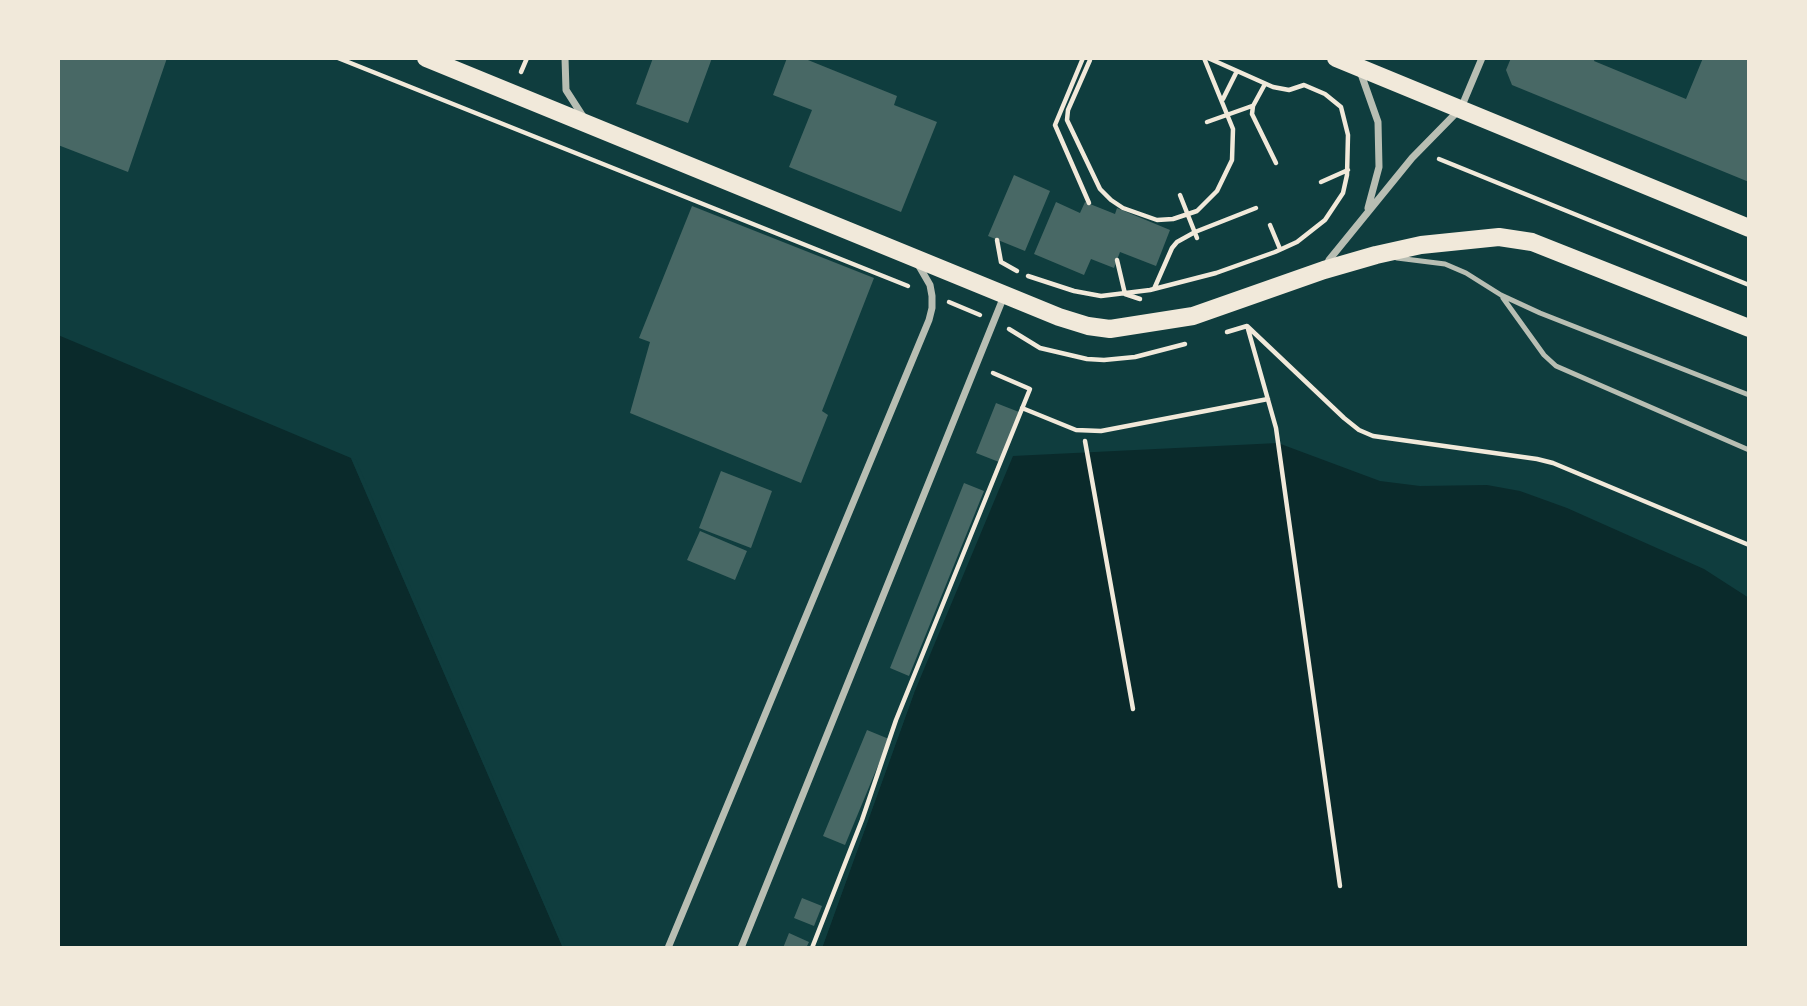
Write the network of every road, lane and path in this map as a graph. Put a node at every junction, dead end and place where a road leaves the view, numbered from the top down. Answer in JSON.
{"nodes":[{"id":1,"x":426,"y":58,"type":"edge"},
{"id":2,"x":527,"y":58,"type":"edge"},
{"id":3,"x":565,"y":58,"type":"edge"},
{"id":4,"x":1083,"y":58,"type":"edge"},
{"id":5,"x":1206,"y":58,"type":"edge"},
{"id":6,"x":1336,"y":58,"type":"edge"},
{"id":7,"x":1482,"y":58,"type":"edge"},
{"id":8,"x":1090,"y":60,"type":"dead end"},
{"id":9,"x":1358,"y":66,"type":"junction"},
{"id":10,"x":1237,"y":71,"type":"junction"},
{"id":11,"x":521,"y":72,"type":"dead end"},
{"id":12,"x":1265,"y":84,"type":"junction"},
{"id":13,"x":1223,"y":100,"type":"junction"},
{"id":14,"x":1253,"y":106,"type":"junction"},
{"id":15,"x":1461,"y":108,"type":"junction"},
{"id":16,"x":1228,"y":114,"type":"junction"},
{"id":17,"x":1207,"y":122,"type":"dead end"},
{"id":18,"x":587,"y":123,"type":"junction"},
{"id":19,"x":1440,"y":159,"type":"dead end"},
{"id":20,"x":1276,"y":163,"type":"dead end"},
{"id":21,"x":1348,"y":170,"type":"junction"},
{"id":22,"x":1321,"y":182,"type":"dead end"},
{"id":23,"x":1180,"y":195,"type":"dead end"},
{"id":24,"x":1089,"y":203,"type":"dead end"},
{"id":25,"x":1256,"y":208,"type":"dead end"},
{"id":26,"x":1367,"y":212,"type":"junction"},
{"id":27,"x":1188,"y":215,"type":"junction"},
{"id":28,"x":1270,"y":225,"type":"dead end"},
{"id":29,"x":1749,"y":228,"type":"edge"},
{"id":30,"x":1195,"y":232,"type":"junction"},
{"id":31,"x":1197,"y":238,"type":"dead end"},
{"id":32,"x":997,"y":240,"type":"dead end"},
{"id":33,"x":1280,"y":250,"type":"junction"},
{"id":34,"x":909,"y":254,"type":"junction"},
{"id":35,"x":1376,"y":255,"type":"junction"},
{"id":36,"x":1117,"y":260,"type":"dead end"},
{"id":37,"x":1324,"y":270,"type":"junction"},
{"id":38,"x":1749,"y":285,"type":"edge"},
{"id":39,"x":1154,"y":289,"type":"junction"},
{"id":40,"x":1005,"y":294,"type":"junction"},
{"id":41,"x":1125,"y":294,"type":"junction"},
{"id":42,"x":1502,"y":295,"type":"junction"},
{"id":43,"x":1238,"y":298,"type":"junction"},
{"id":44,"x":1148,"y":302,"type":"dead end"},
{"id":45,"x":1247,"y":326,"type":"junction"},
{"id":46,"x":1749,"y":328,"type":"edge"},
{"id":47,"x":976,"y":365,"type":"junction"},
{"id":48,"x":1749,"y":395,"type":"edge"},
{"id":49,"x":1268,"y":399,"type":"junction"},
{"id":50,"x":1023,"y":408,"type":"junction"},
{"id":51,"x":1085,"y":441,"type":"dead end"},
{"id":52,"x":1749,"y":450,"type":"edge"},
{"id":53,"x":1749,"y":545,"type":"edge"},
{"id":54,"x":1133,"y":709,"type":"dead end"},
{"id":55,"x":1340,"y":886,"type":"dead end"},
{"id":56,"x":668,"y":948,"type":"edge"},
{"id":57,"x":741,"y":948,"type":"edge"},
{"id":58,"x":812,"y":948,"type":"edge"}],
"edges":[{"from":1,"to":18,"type":"main road"},
{"from":2,"to":11,"type":"path"},
{"from":3,"to":18,"type":"street"},
{"from":4,"to":24,"type":"path"},
{"from":5,"to":10,"type":"path"},
{"from":5,"to":13,"type":"path"},
{"from":6,"to":9,"type":"main road"},
{"from":7,"to":15,"type":"street"},
{"from":8,"to":27,"type":"path"},
{"from":9,"to":15,"type":"main road"},
{"from":9,"to":26,"type":"street"},
{"from":10,"to":12,"type":"path"},
{"from":10,"to":13,"type":"path"},
{"from":12,"to":14,"type":"path"},
{"from":12,"to":21,"type":"path"},
{"from":13,"to":16,"type":"path"},
{"from":14,"to":16,"type":"path"},
{"from":14,"to":20,"type":"path"},
{"from":15,"to":26,"type":"street"},
{"from":15,"to":29,"type":"main road"},
{"from":16,"to":17,"type":"path"},
{"from":16,"to":27,"type":"path"},
{"from":18,"to":34,"type":"main road"},
{"from":19,"to":38,"type":"path"},
{"from":21,"to":22,"type":"path"},
{"from":21,"to":33,"type":"path"},
{"from":23,"to":27,"type":"path"},
{"from":25,"to":30,"type":"path"},
{"from":26,"to":37,"type":"street"},
{"from":27,"to":30,"type":"path"},
{"from":28,"to":33,"type":"path"},
{"from":30,"to":31,"type":"path"},
{"from":30,"to":39,"type":"path"},
{"from":32,"to":41,"type":"path"},
{"from":33,"to":39,"type":"path"},
{"from":34,"to":40,"type":"main road"},
{"from":34,"to":56,"type":"street"},
{"from":35,"to":37,"type":"main road"},
{"from":35,"to":42,"type":"lane"},
{"from":35,"to":46,"type":"main road"},
{"from":36,"to":41,"type":"path"},
{"from":37,"to":43,"type":"main road"},
{"from":39,"to":41,"type":"path"},
{"from":40,"to":43,"type":"main road"},
{"from":40,"to":47,"type":"street"},
{"from":41,"to":44,"type":"path"},
{"from":42,"to":48,"type":"lane"},
{"from":42,"to":52,"type":"lane"},
{"from":43,"to":45,"type":"path"},
{"from":45,"to":49,"type":"path"},
{"from":45,"to":53,"type":"path"},
{"from":47,"to":50,"type":"path"},
{"from":47,"to":57,"type":"street"},
{"from":49,"to":50,"type":"path"},
{"from":49,"to":55,"type":"path"},
{"from":50,"to":58,"type":"path"},
{"from":51,"to":54,"type":"path"}]}
